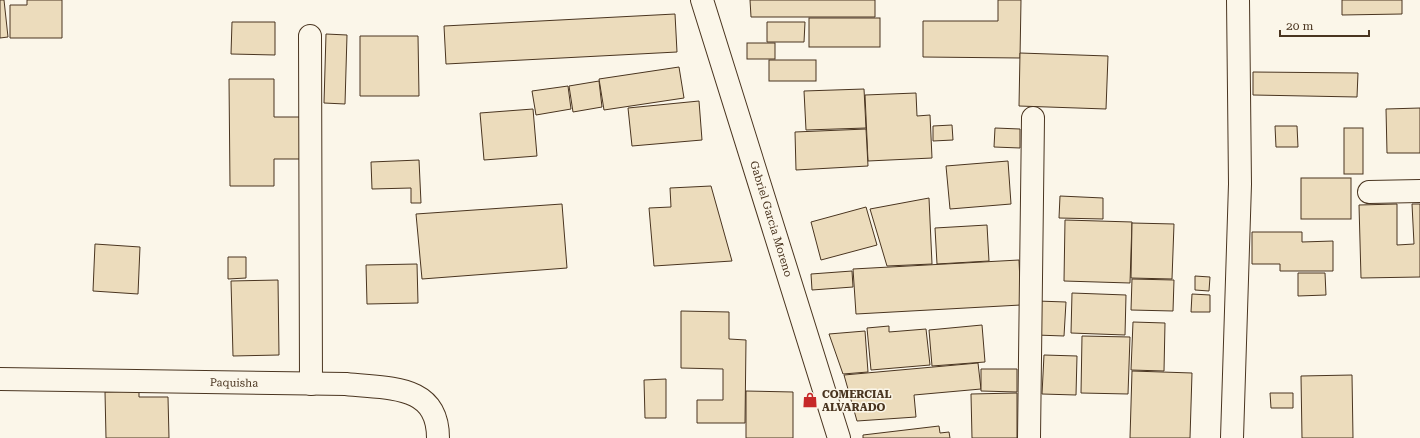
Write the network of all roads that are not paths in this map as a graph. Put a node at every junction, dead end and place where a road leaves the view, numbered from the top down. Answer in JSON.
{"nodes":[{"id":1,"x":702,"y":0,"type":"edge"},
{"id":2,"x":1238,"y":0,"type":"edge"},
{"id":3,"x":310,"y":36,"type":"dead end"},
{"id":4,"x":1033,"y":118,"type":"dead end"},
{"id":5,"x":1420,"y":191,"type":"edge"},
{"id":6,"x":1369,"y":192,"type":"dead end"},
{"id":7,"x":0,"y":379,"type":"edge"},
{"id":8,"x":311,"y":384,"type":"junction"},
{"id":9,"x":438,"y":438,"type":"edge"},
{"id":10,"x":839,"y":438,"type":"edge"},
{"id":11,"x":1029,"y":438,"type":"edge"},
{"id":12,"x":1232,"y":438,"type":"edge"}],
"edges":[{"from":1,"to":10,"type":"street","name":"Gabriel Garcia Moreno"},
{"from":2,"to":12,"type":"street"},
{"from":3,"to":8,"type":"street"},
{"from":4,"to":11,"type":"street"},
{"from":5,"to":6,"type":"street"},
{"from":7,"to":8,"type":"street","name":"Paquisha"},
{"from":8,"to":9,"type":"street","name":"Paquisha"}]}
